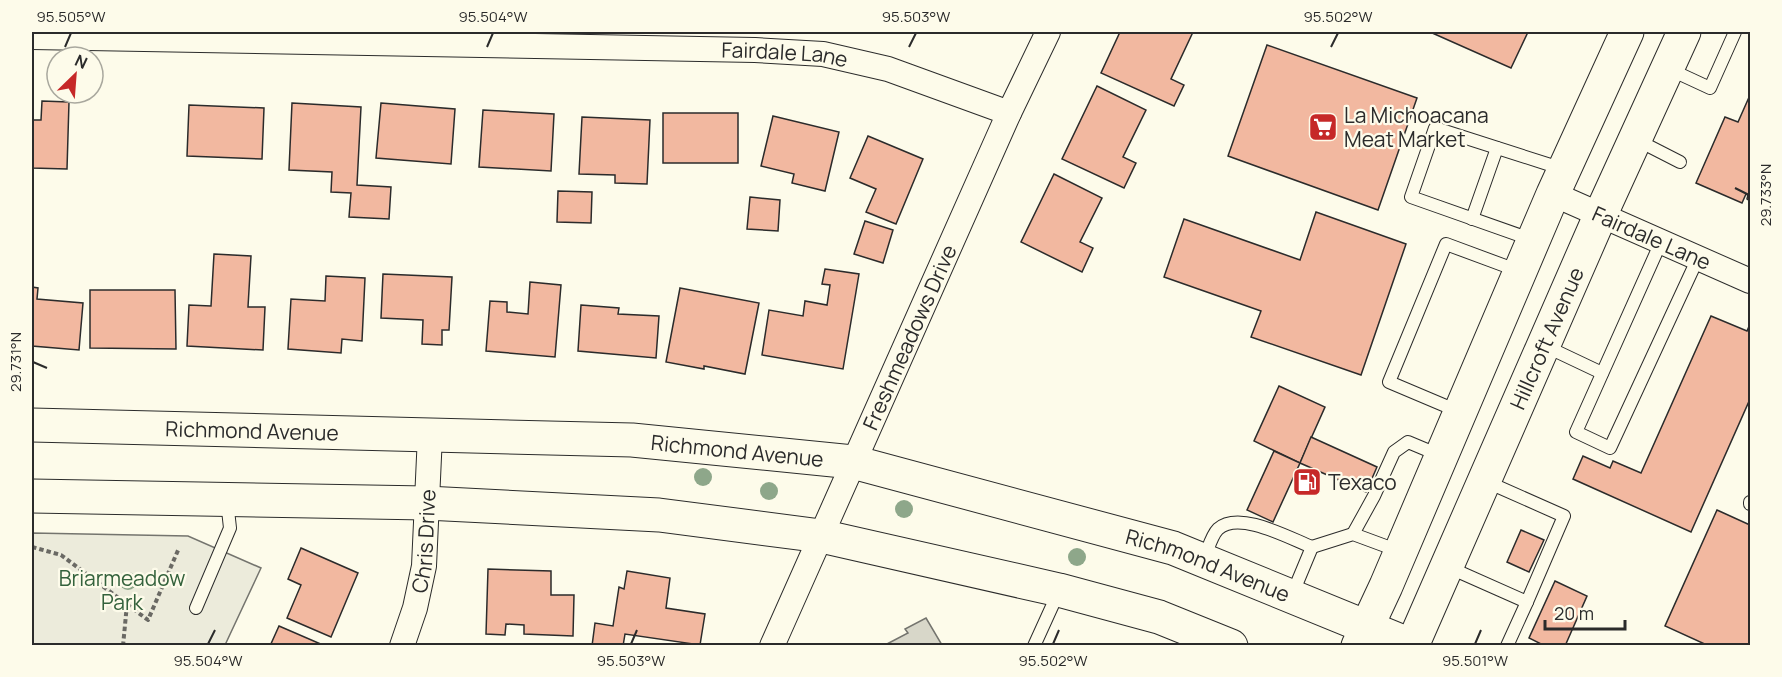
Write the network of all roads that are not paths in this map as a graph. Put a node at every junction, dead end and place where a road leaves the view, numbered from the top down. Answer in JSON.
{"nodes":[{"id":1,"x":1048,"y":32,"type":"edge"},
{"id":2,"x":1627,"y":32,"type":"edge"},
{"id":3,"x":1684,"y":32,"type":"edge"},
{"id":4,"x":1735,"y":32,"type":"edge"},
{"id":5,"x":41,"y":35,"type":"edge"},
{"id":6,"x":1667,"y":68,"type":"junction"},
{"id":7,"x":1009,"y":113,"type":"junction"},
{"id":8,"x":1635,"y":140,"type":"junction"},
{"id":9,"x":1497,"y":148,"type":"junction"},
{"id":10,"x":1680,"y":162,"type":"dead end"},
{"id":11,"x":1559,"y":181,"type":"junction"},
{"id":12,"x":1600,"y":216,"type":"junction"},
{"id":13,"x":1472,"y":219,"type":"junction"},
{"id":14,"x":1533,"y":240,"type":"junction"},
{"id":15,"x":1661,"y":242,"type":"junction"},
{"id":16,"x":1698,"y":258,"type":"junction"},
{"id":17,"x":1520,"y":272,"type":"junction"},
{"id":18,"x":1750,"y":281,"type":"edge"},
{"id":19,"x":1544,"y":346,"type":"junction"},
{"id":20,"x":1602,"y":373,"type":"junction"},
{"id":21,"x":1460,"y":412,"type":"junction"},
{"id":22,"x":32,"y":425,"type":"edge"},
{"id":23,"x":430,"y":435,"type":"junction"},
{"id":24,"x":1441,"y":455,"type":"junction"},
{"id":25,"x":853,"y":462,"type":"junction"},
{"id":26,"x":1484,"y":481,"type":"junction"},
{"id":27,"x":32,"y":496,"type":"edge"},
{"id":28,"x":226,"y":500,"type":"junction"},
{"id":29,"x":426,"y":503,"type":"junction"},
{"id":30,"x":1353,"y":534,"type":"junction"},
{"id":31,"x":821,"y":536,"type":"junction"},
{"id":32,"x":1312,"y":547,"type":"junction"},
{"id":33,"x":1400,"y":552,"type":"junction"},
{"id":34,"x":1204,"y":560,"type":"junction"},
{"id":35,"x":1447,"y":566,"type":"junction"},
{"id":36,"x":1059,"y":590,"type":"junction"},
{"id":37,"x":1292,"y":595,"type":"junction"},
{"id":38,"x":1527,"y":602,"type":"junction"},
{"id":39,"x":196,"y":608,"type":"dead end"},
{"id":40,"x":1362,"y":635,"type":"edge"},
{"id":41,"x":402,"y":645,"type":"edge"},
{"id":42,"x":772,"y":645,"type":"edge"},
{"id":43,"x":1034,"y":645,"type":"edge"},
{"id":44,"x":1231,"y":645,"type":"edge"},
{"id":45,"x":1412,"y":645,"type":"edge"},
{"id":46,"x":1507,"y":645,"type":"edge"}],
"edges":[{"from":1,"to":7,"type":"street","name":"Freshmeadows Drive"},
{"from":2,"to":11,"type":"main road"},
{"from":3,"to":6,"type":"main road","name":"Hillcroft Avenue"},
{"from":4,"to":6,"type":"lane"},
{"from":5,"to":7,"type":"street","name":"Fairdale Lane"},
{"from":6,"to":8,"type":"main road","name":"Hillcroft Avenue"},
{"from":7,"to":25,"type":"street","name":"Freshmeadows Drive"},
{"from":8,"to":10,"type":"lane"},
{"from":8,"to":12,"type":"main road","name":"Hillcroft Avenue"},
{"from":9,"to":11,"type":"lane"},
{"from":9,"to":13,"type":"lane"},
{"from":9,"to":13,"type":"lane"},
{"from":11,"to":12,"type":"street","name":"Fairdale Lane"},
{"from":11,"to":14,"type":"main road"},
{"from":12,"to":15,"type":"street","name":"Fairdale Lane"},
{"from":12,"to":19,"type":"main road","name":"Hillcroft Avenue"},
{"from":13,"to":14,"type":"lane"},
{"from":14,"to":17,"type":"main road"},
{"from":15,"to":16,"type":"street","name":"Fairdale Lane"},
{"from":15,"to":20,"type":"lane"},
{"from":16,"to":18,"type":"street","name":"Fairdale Lane"},
{"from":16,"to":20,"type":"lane"},
{"from":17,"to":21,"type":"main road"},
{"from":17,"to":21,"type":"lane"},
{"from":19,"to":20,"type":"lane"},
{"from":19,"to":26,"type":"main road","name":"Hillcroft Avenue"},
{"from":21,"to":24,"type":"main road"},
{"from":22,"to":23,"type":"main road","name":"Richmond Avenue"},
{"from":23,"to":25,"type":"main road","name":"Richmond Avenue"},
{"from":23,"to":29,"type":"street","name":"Chris Drive"},
{"from":24,"to":30,"type":"lane"},
{"from":24,"to":33,"type":"main road"},
{"from":25,"to":31,"type":"street","name":"Freshmeadows Drive"},
{"from":25,"to":34,"type":"main road","name":"Richmond Avenue"},
{"from":26,"to":35,"type":"main road","name":"Hillcroft Avenue"},
{"from":26,"to":38,"type":"lane"},
{"from":27,"to":28,"type":"main road"},
{"from":28,"to":29,"type":"main road"},
{"from":28,"to":39,"type":"lane"},
{"from":29,"to":31,"type":"main road"},
{"from":29,"to":41,"type":"street","name":"Chris Drive"},
{"from":30,"to":32,"type":"lane"},
{"from":30,"to":33,"type":"lane"},
{"from":31,"to":36,"type":"main road"},
{"from":31,"to":42,"type":"street","name":"Freshmeadows Drive"},
{"from":32,"to":34,"type":"lane"},
{"from":32,"to":37,"type":"lane"},
{"from":33,"to":40,"type":"main road"},
{"from":34,"to":37,"type":"main road","name":"Richmond Avenue"},
{"from":35,"to":38,"type":"lane"},
{"from":35,"to":45,"type":"main road","name":"Hillcroft Avenue"},
{"from":36,"to":43,"type":"lane"},
{"from":36,"to":44,"type":"main road"},
{"from":37,"to":40,"type":"main road","name":"Richmond Avenue"},
{"from":38,"to":46,"type":"lane"},
{"from":40,"to":45,"type":"main road","name":"Richmond Avenue"}]}
